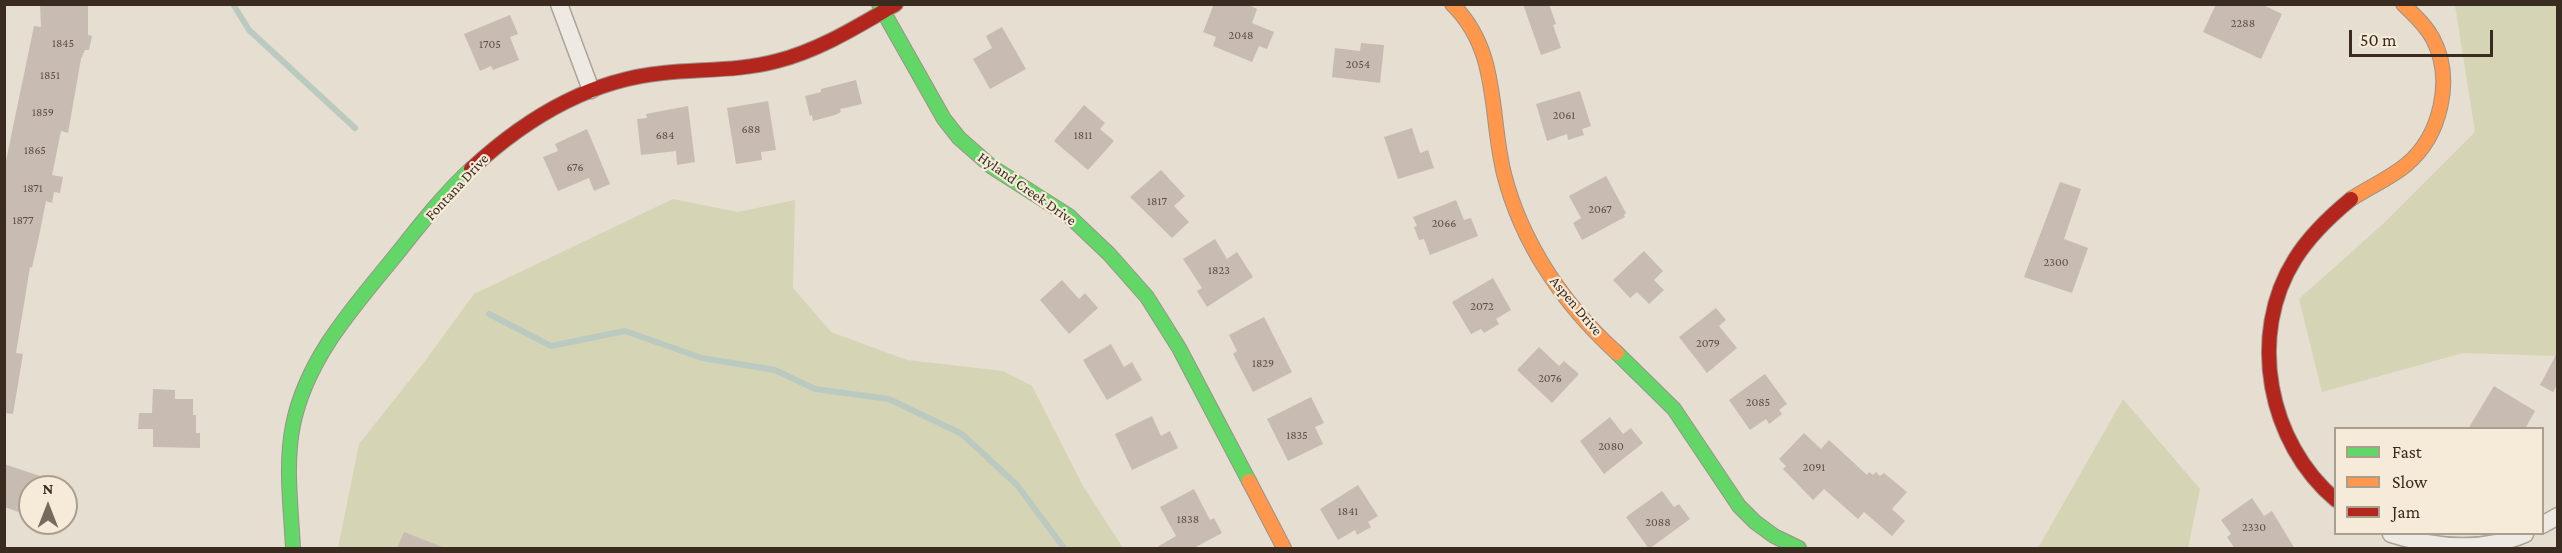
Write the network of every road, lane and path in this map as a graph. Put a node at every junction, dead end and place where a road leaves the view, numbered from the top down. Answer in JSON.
{"nodes":[{"id":1,"x":559,"y":4,"type":"edge"},
{"id":2,"x":896,"y":4,"type":"edge"},
{"id":3,"x":1452,"y":4,"type":"edge"},
{"id":4,"x":2403,"y":4,"type":"edge"},
{"id":5,"x":881,"y":8,"type":"edge"},
{"id":6,"x":591,"y":90,"type":"junction"},
{"id":7,"x":2334,"y":499,"type":"edge"},
{"id":8,"x":2558,"y":516,"type":"edge"},
{"id":9,"x":2544,"y":524,"type":"edge"},
{"id":10,"x":2394,"y":535,"type":"edge"},
{"id":11,"x":2522,"y":535,"type":"edge"},
{"id":12,"x":293,"y":549,"type":"edge"},
{"id":13,"x":1284,"y":549,"type":"edge"},
{"id":14,"x":1798,"y":549,"type":"edge"}],
"edges":[{"from":1,"to":6,"type":"street"},
{"from":2,"to":5,"type":"street","name":"Fontana Drive"},
{"from":3,"to":14,"type":"street","name":"Aspen Drive"},
{"from":4,"to":7,"type":"street"},
{"from":5,"to":6,"type":"street","name":"Fontana Drive"},
{"from":5,"to":13,"type":"street","name":"Hyland Creek Drive"},
{"from":6,"to":12,"type":"street","name":"Fontana Drive"},
{"from":8,"to":9,"type":"street"},
{"from":10,"to":11,"type":"street"}]}
